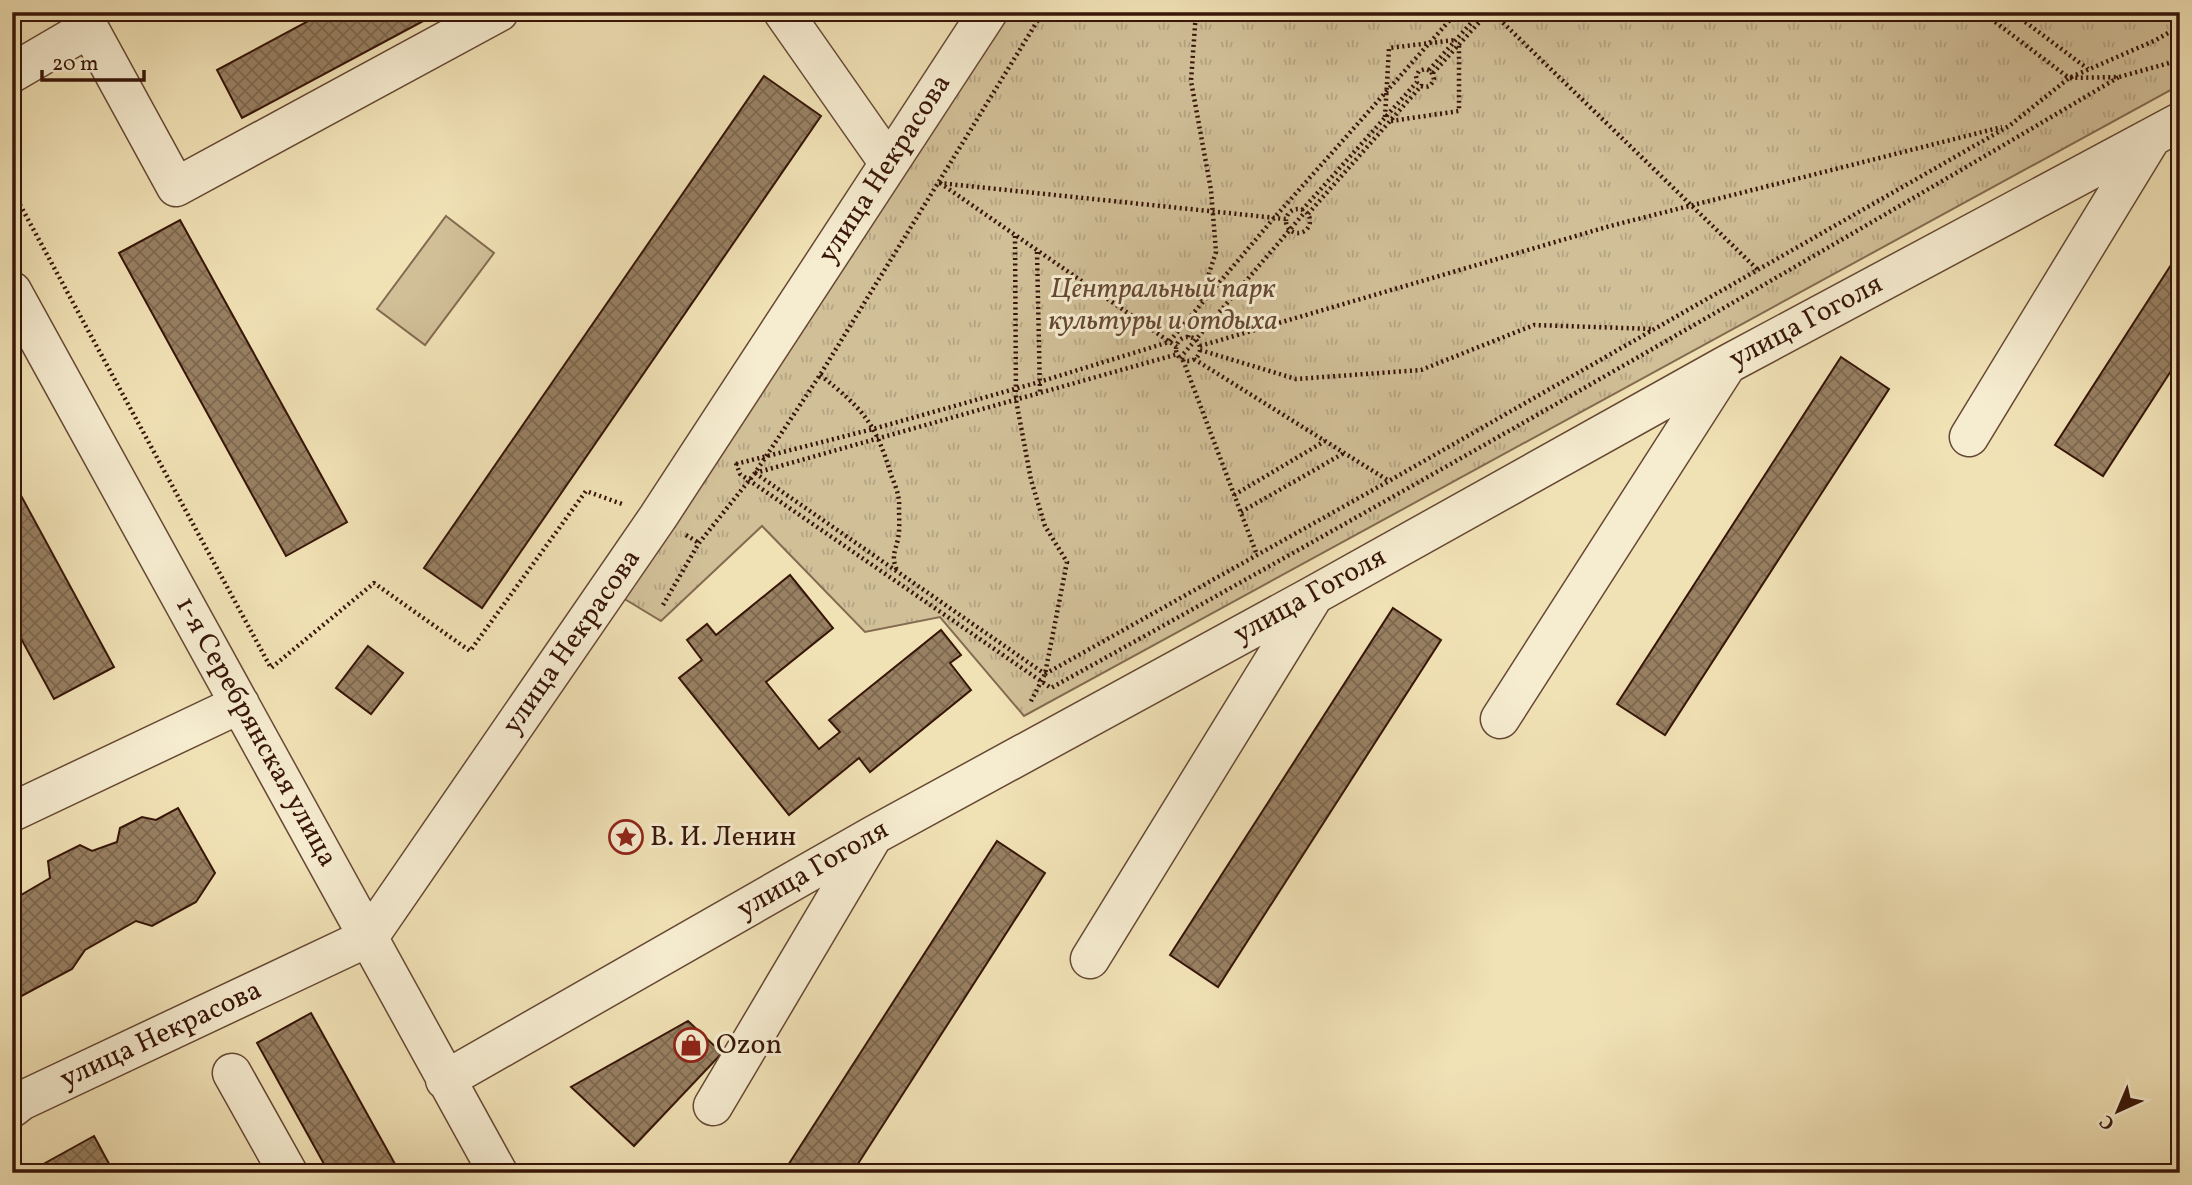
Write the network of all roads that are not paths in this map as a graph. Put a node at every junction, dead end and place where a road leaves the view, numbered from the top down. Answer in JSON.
{"nodes":[{"id":1,"x":499,"y":12,"type":"edge"},
{"id":2,"x":783,"y":12,"type":"edge"},
{"id":3,"x":988,"y":12,"type":"edge"},
{"id":4,"x":12,"y":73,"type":"edge"},
{"id":5,"x":2166,"y":130,"type":"edge"},
{"id":6,"x":888,"y":162,"type":"junction"},
{"id":7,"x":12,"y":291,"type":"edge"},
{"id":8,"x":1728,"y":363,"type":"junction"},
{"id":9,"x":1969,"y":437,"type":"dead end"},
{"id":10,"x":1314,"y":595,"type":"junction"},
{"id":11,"x":240,"y":704,"type":"junction"},
{"id":12,"x":1500,"y":719,"type":"dead end"},
{"id":13,"x":12,"y":812,"type":"edge"},
{"id":14,"x":874,"y":835,"type":"junction"},
{"id":15,"x":369,"y":936,"type":"junction"},
{"id":16,"x":1090,"y":960,"type":"dead end"},
{"id":17,"x":232,"y":1073,"type":"dead end"},
{"id":18,"x":445,"y":1080,"type":"junction"},
{"id":19,"x":15,"y":1098,"type":"edge"},
{"id":20,"x":713,"y":1106,"type":"dead end"},
{"id":21,"x":288,"y":1173,"type":"edge"},
{"id":22,"x":498,"y":1173,"type":"edge"}],
"edges":[{"from":1,"to":4,"type":"street"},
{"from":2,"to":6,"type":"street"},
{"from":3,"to":6,"type":"street","name":"улица Некрасова"},
{"from":5,"to":8,"type":"street","name":"улица Гоголя"},
{"from":5,"to":9,"type":"street"},
{"from":6,"to":15,"type":"street","name":"улица Некрасова"},
{"from":7,"to":11,"type":"street","name":"1-я Серебрянская улица"},
{"from":8,"to":10,"type":"street","name":"улица Гоголя"},
{"from":8,"to":12,"type":"street"},
{"from":10,"to":14,"type":"street","name":"улица Гоголя"},
{"from":10,"to":16,"type":"street"},
{"from":11,"to":13,"type":"street"},
{"from":11,"to":15,"type":"street","name":"1-я Серебрянская улица"},
{"from":14,"to":18,"type":"street","name":"улица Гоголя"},
{"from":14,"to":20,"type":"street"},
{"from":15,"to":18,"type":"street","name":"1-я Серебрянская улица"},
{"from":15,"to":19,"type":"street","name":"улица Некрасова"},
{"from":17,"to":21,"type":"street"},
{"from":18,"to":22,"type":"street","name":"1-я Серебрянская улица"}]}
